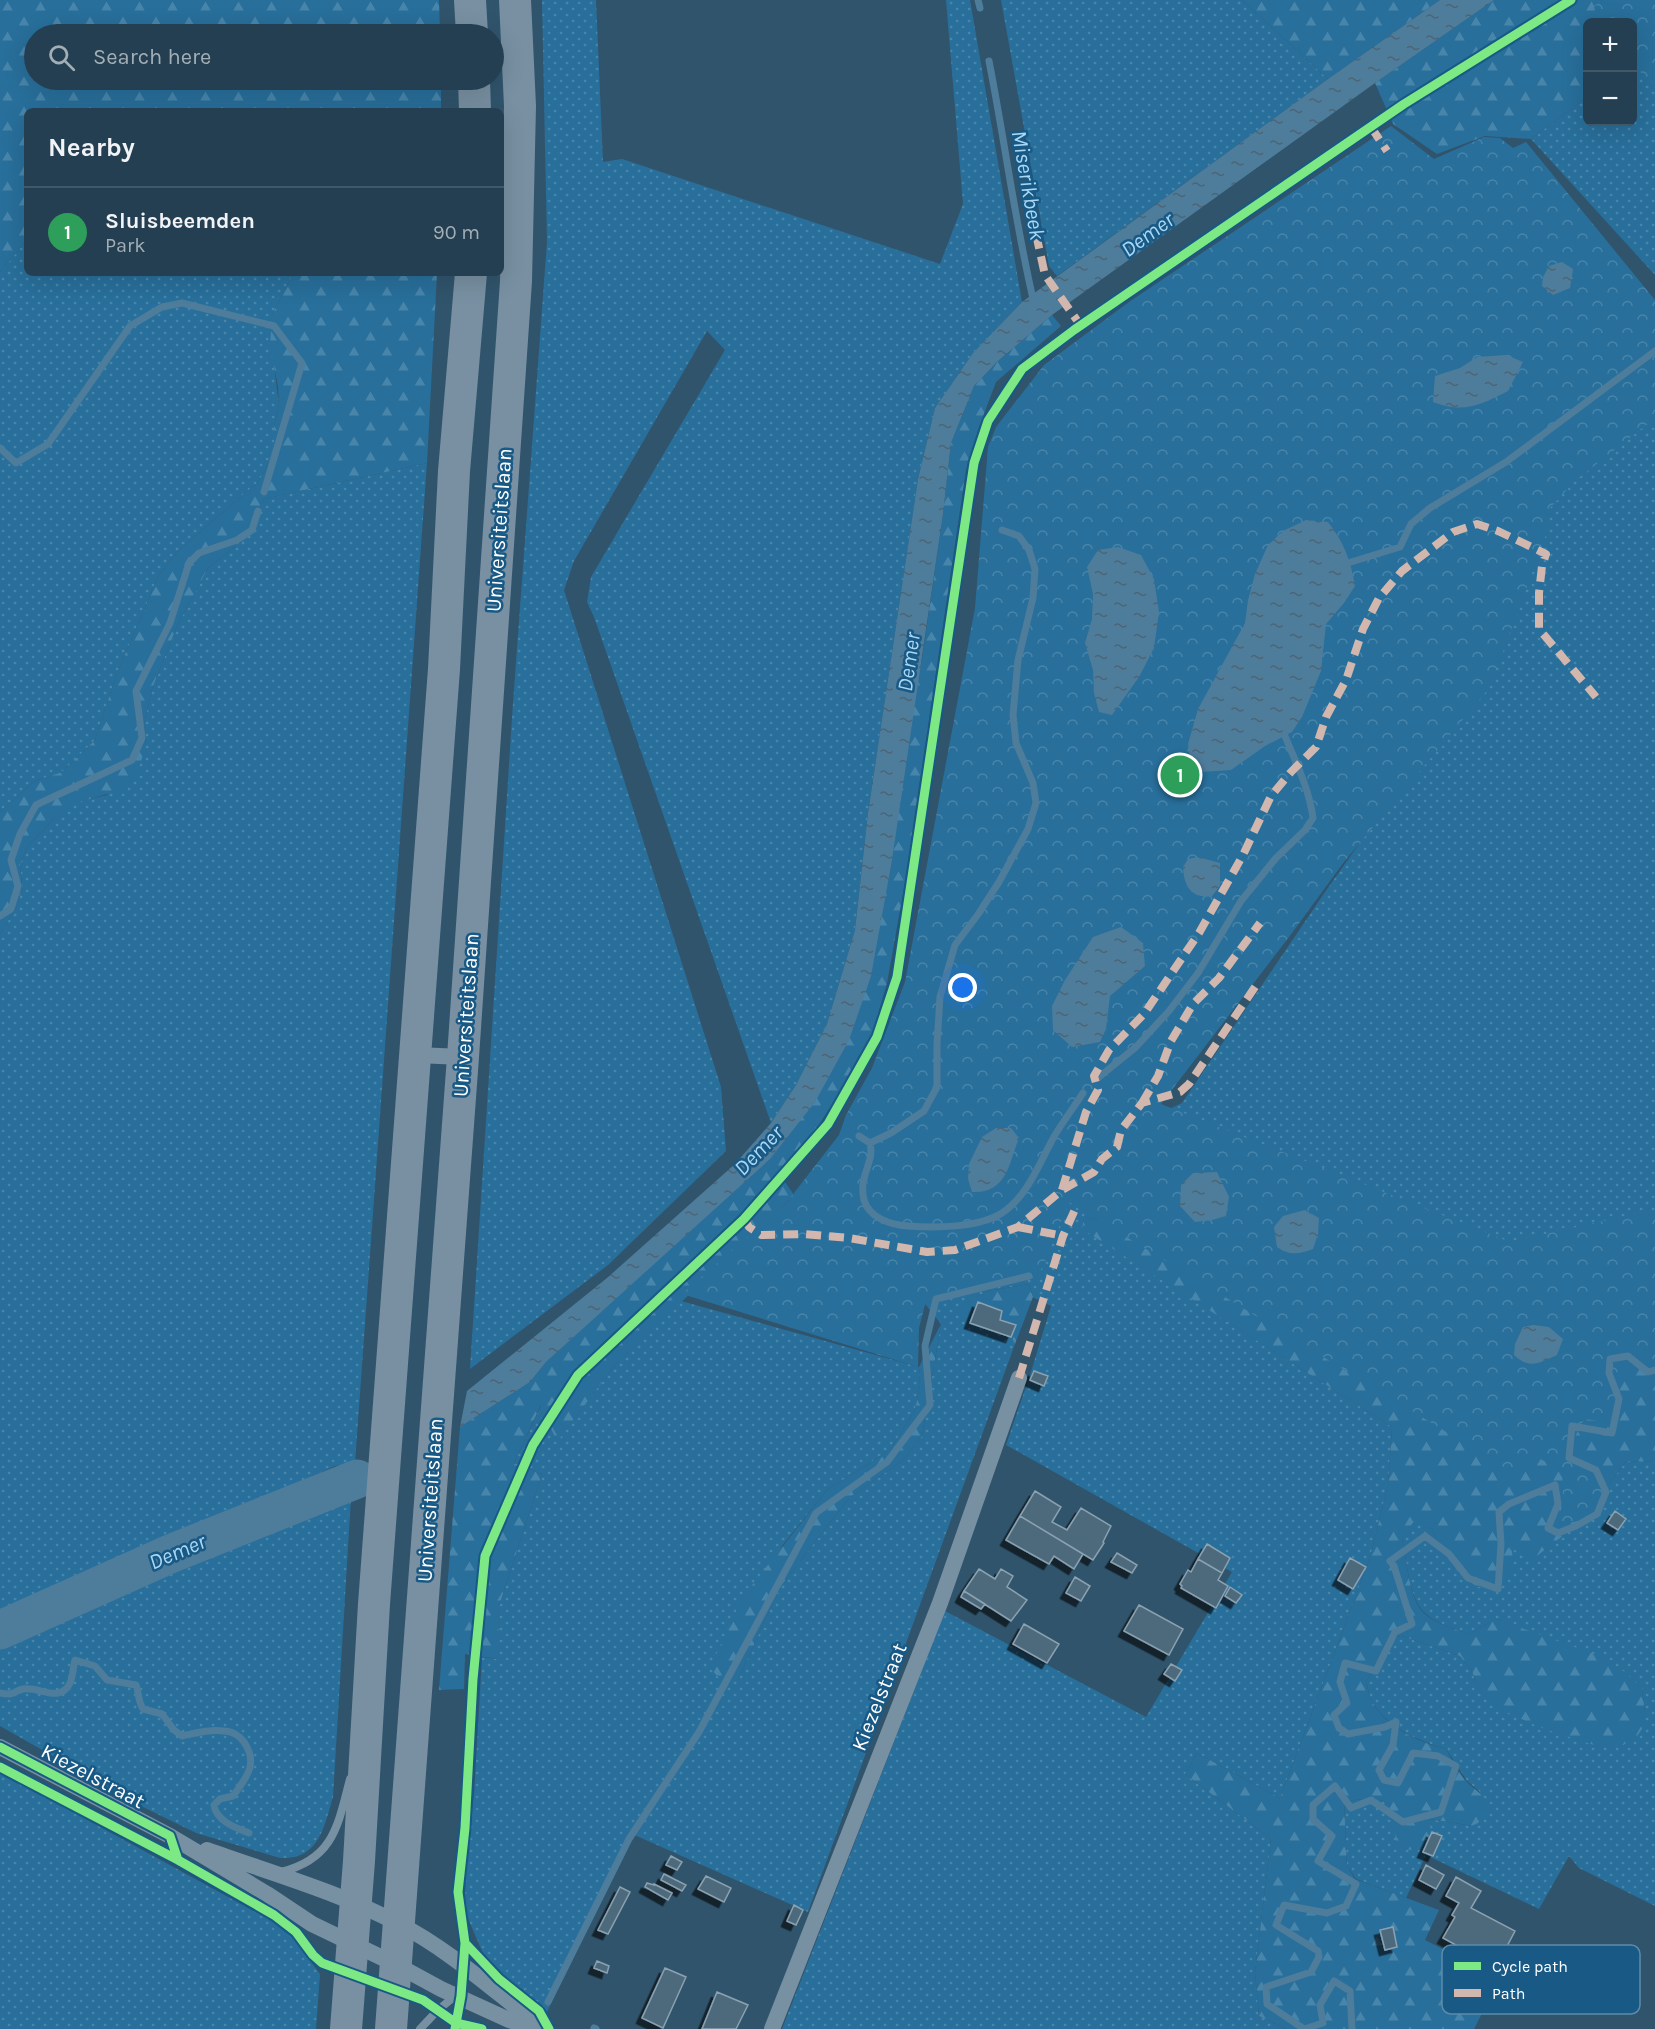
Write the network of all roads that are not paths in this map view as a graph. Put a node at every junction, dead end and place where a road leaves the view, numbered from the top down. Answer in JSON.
{"nodes":[{"id":1,"x":470,"y":0,"type":"edge"},
{"id":2,"x":515,"y":0,"type":"edge"},
{"id":3,"x":471,"y":24,"type":"edge"},
{"id":4,"x":474,"y":90,"type":"edge"},
{"id":5,"x":475,"y":108,"type":"edge"},
{"id":6,"x":471,"y":276,"type":"edge"},
{"id":7,"x":416,"y":1055,"type":"junction"},
{"id":8,"x":464,"y":1057,"type":"junction"},
{"id":9,"x":1019,"y":1378,"type":"dead end"},
{"id":10,"x":366,"y":1720,"type":"junction"},
{"id":11,"x":0,"y":1747,"type":"edge"},
{"id":12,"x":357,"y":1755,"type":"dead end"},
{"id":13,"x":354,"y":1766,"type":"dead end"},
{"id":14,"x":170,"y":1836,"type":"junction"},
{"id":15,"x":273,"y":1874,"type":"junction"},
{"id":16,"x":355,"y":1904,"type":"junction"},
{"id":17,"x":399,"y":1924,"type":"junction"},
{"id":18,"x":352,"y":1944,"type":"junction"},
{"id":19,"x":395,"y":1964,"type":"junction"},
{"id":20,"x":456,"y":1995,"type":"junction"},
{"id":21,"x":346,"y":2029,"type":"edge"},
{"id":22,"x":391,"y":2029,"type":"edge"},
{"id":23,"x":420,"y":2029,"type":"edge"},
{"id":24,"x":535,"y":2029,"type":"edge"},
{"id":25,"x":544,"y":2029,"type":"edge"},
{"id":26,"x":772,"y":2029,"type":"edge"}],
"edges":[{"from":1,"to":3,"type":"highway"},
{"from":2,"to":8,"type":"highway","name":"Universiteitslaan"},
{"from":4,"to":5,"type":"highway"},
{"from":6,"to":7,"type":"highway"},
{"from":7,"to":8,"type":"street"},
{"from":7,"to":10,"type":"highway"},
{"from":8,"to":17,"type":"highway","name":"Universiteitslaan"},
{"from":9,"to":26,"type":"street","name":"Kiezelstraat"},
{"from":10,"to":12,"type":"lane"},
{"from":10,"to":16,"type":"highway"},
{"from":11,"to":14,"type":"street","name":"Kiezelstraat"},
{"from":13,"to":15,"type":"lane"},
{"from":14,"to":15,"type":"street","name":"Kiezelstraat"},
{"from":14,"to":18,"type":"street","name":"Kiezelstraat"},
{"from":15,"to":16,"type":"street","name":"Kiezelstraat"},
{"from":16,"to":17,"type":"street","name":"Kiezelstraat"},
{"from":16,"to":18,"type":"highway"},
{"from":17,"to":19,"type":"highway","name":"Universiteitslaan"},
{"from":17,"to":25,"type":"street","name":"Kiezelstraat"},
{"from":18,"to":19,"type":"street","name":"Kiezelstraat"},
{"from":18,"to":21,"type":"highway"},
{"from":19,"to":20,"type":"street","name":"Kiezelstraat"},
{"from":19,"to":22,"type":"highway","name":"Universiteitslaan"},
{"from":20,"to":23,"type":"lane"},
{"from":20,"to":24,"type":"street","name":"Kiezelstraat"}]}
